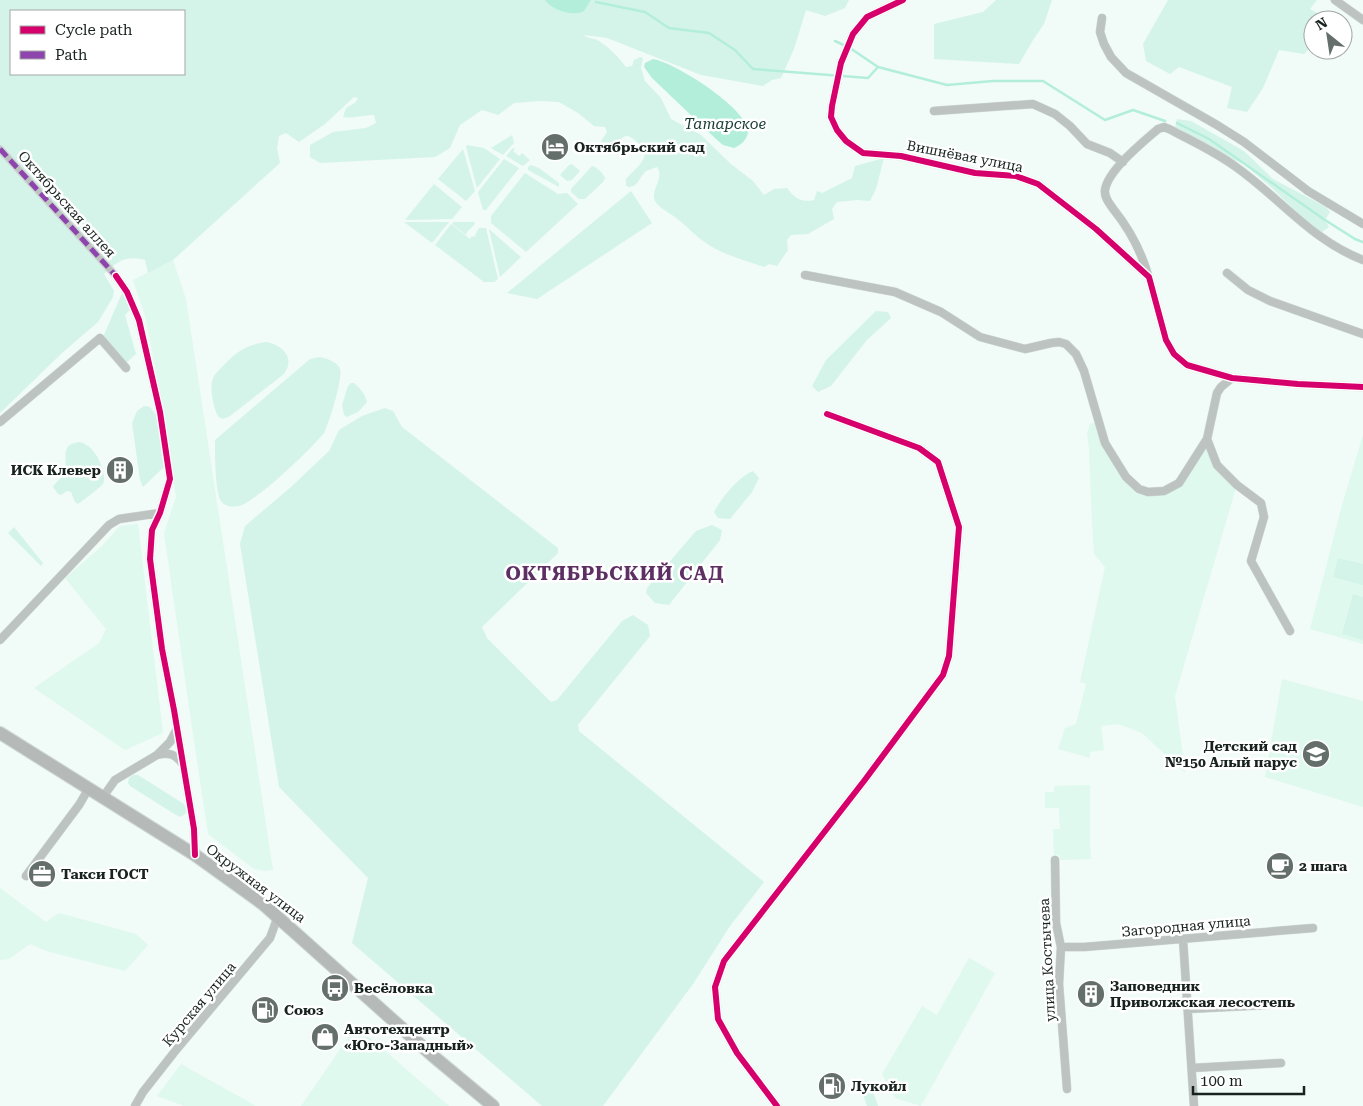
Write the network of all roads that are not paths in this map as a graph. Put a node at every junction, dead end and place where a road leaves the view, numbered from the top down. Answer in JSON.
{"nodes":[{"id":1,"x":903,"y":0,"type":"edge"},
{"id":2,"x":1335,"y":0,"type":"edge"},
{"id":3,"x":1102,"y":18,"type":"dead end"},
{"id":4,"x":1363,"y":20,"type":"edge"},
{"id":5,"x":934,"y":111,"type":"dead end"},
{"id":6,"x":0,"y":149,"type":"edge"},
{"id":7,"x":1122,"y":162,"type":"junction"},
{"id":8,"x":1363,"y":224,"type":"edge"},
{"id":9,"x":1363,"y":260,"type":"edge"},
{"id":10,"x":1227,"y":273,"type":"dead end"},
{"id":11,"x":805,"y":275,"type":"dead end"},
{"id":12,"x":116,"y":276,"type":"joint"},
{"id":13,"x":1149,"y":277,"type":"junction"},
{"id":14,"x":1363,"y":334,"type":"edge"},
{"id":15,"x":126,"y":368,"type":"dead end"},
{"id":16,"x":1232,"y":378,"type":"junction"},
{"id":17,"x":1363,"y":387,"type":"edge"},
{"id":18,"x":827,"y":414,"type":"dead end"},
{"id":19,"x":0,"y":422,"type":"edge"},
{"id":20,"x":1207,"y":439,"type":"junction"},
{"id":21,"x":160,"y":513,"type":"junction"},
{"id":22,"x":1290,"y":631,"type":"dead end"},
{"id":23,"x":0,"y":640,"type":"edge"},
{"id":24,"x":177,"y":730,"type":"junction"},
{"id":25,"x":0,"y":733,"type":"edge"},
{"id":26,"x":157,"y":755,"type":"junction"},
{"id":27,"x":183,"y":764,"type":"junction"},
{"id":28,"x":89,"y":788,"type":"junction"},
{"id":29,"x":103,"y":797,"type":"junction"},
{"id":30,"x":195,"y":855,"type":"junction"},
{"id":31,"x":1055,"y":860,"type":"dead end"},
{"id":32,"x":26,"y":876,"type":"dead end"},
{"id":33,"x":278,"y":916,"type":"junction"},
{"id":34,"x":1313,"y":928,"type":"dead end"},
{"id":35,"x":1183,"y":939,"type":"junction"},
{"id":36,"x":1061,"y":947,"type":"junction"},
{"id":37,"x":1267,"y":1005,"type":"dead end"},
{"id":38,"x":1188,"y":1010,"type":"junction"},
{"id":39,"x":1281,"y":1062,"type":"dead end"},
{"id":40,"x":1192,"y":1068,"type":"junction"},
{"id":41,"x":1067,"y":1089,"type":"dead end"},
{"id":42,"x":135,"y":1106,"type":"edge"},
{"id":43,"x":493,"y":1106,"type":"edge"},
{"id":44,"x":777,"y":1106,"type":"edge"},
{"id":45,"x":1194,"y":1106,"type":"edge"}],
"edges":[{"from":1,"to":13,"type":"street","name":"Вишнёвая улица"},
{"from":2,"to":4,"type":"street"},
{"from":3,"to":8,"type":"street"},
{"from":5,"to":7,"type":"street"},
{"from":6,"to":12,"type":"street","name":"Октябрьская аллея"},
{"from":7,"to":9,"type":"street"},
{"from":7,"to":13,"type":"street"},
{"from":10,"to":14,"type":"street"},
{"from":11,"to":20,"type":"street"},
{"from":12,"to":21,"type":"street"},
{"from":13,"to":16,"type":"street"},
{"from":15,"to":19,"type":"street"},
{"from":16,"to":17,"type":"street"},
{"from":16,"to":20,"type":"street"},
{"from":18,"to":44,"type":"street"},
{"from":20,"to":22,"type":"street"},
{"from":21,"to":23,"type":"street"},
{"from":21,"to":24,"type":"street"},
{"from":24,"to":26,"type":"street"},
{"from":24,"to":27,"type":"street"},
{"from":25,"to":28,"type":"main road","name":"Окружная улица"},
{"from":26,"to":27,"type":"street"},
{"from":26,"to":29,"type":"street"},
{"from":27,"to":30,"type":"street"},
{"from":28,"to":29,"type":"main road","name":"Окружная улица"},
{"from":28,"to":32,"type":"street"},
{"from":29,"to":30,"type":"main road","name":"Окружная улица"},
{"from":30,"to":33,"type":"main road","name":"Окружная улица"},
{"from":31,"to":36,"type":"street","name":"улица Костычева"},
{"from":33,"to":42,"type":"street","name":"Курская улица"},
{"from":33,"to":43,"type":"main road","name":"Окружная улица"},
{"from":34,"to":35,"type":"street","name":"Загородная улица"},
{"from":35,"to":36,"type":"street","name":"Загородная улица"},
{"from":35,"to":38,"type":"street"},
{"from":36,"to":41,"type":"street","name":"улица Костычева"},
{"from":37,"to":38,"type":"street"},
{"from":38,"to":40,"type":"street"},
{"from":39,"to":40,"type":"street"},
{"from":40,"to":45,"type":"street"}]}
